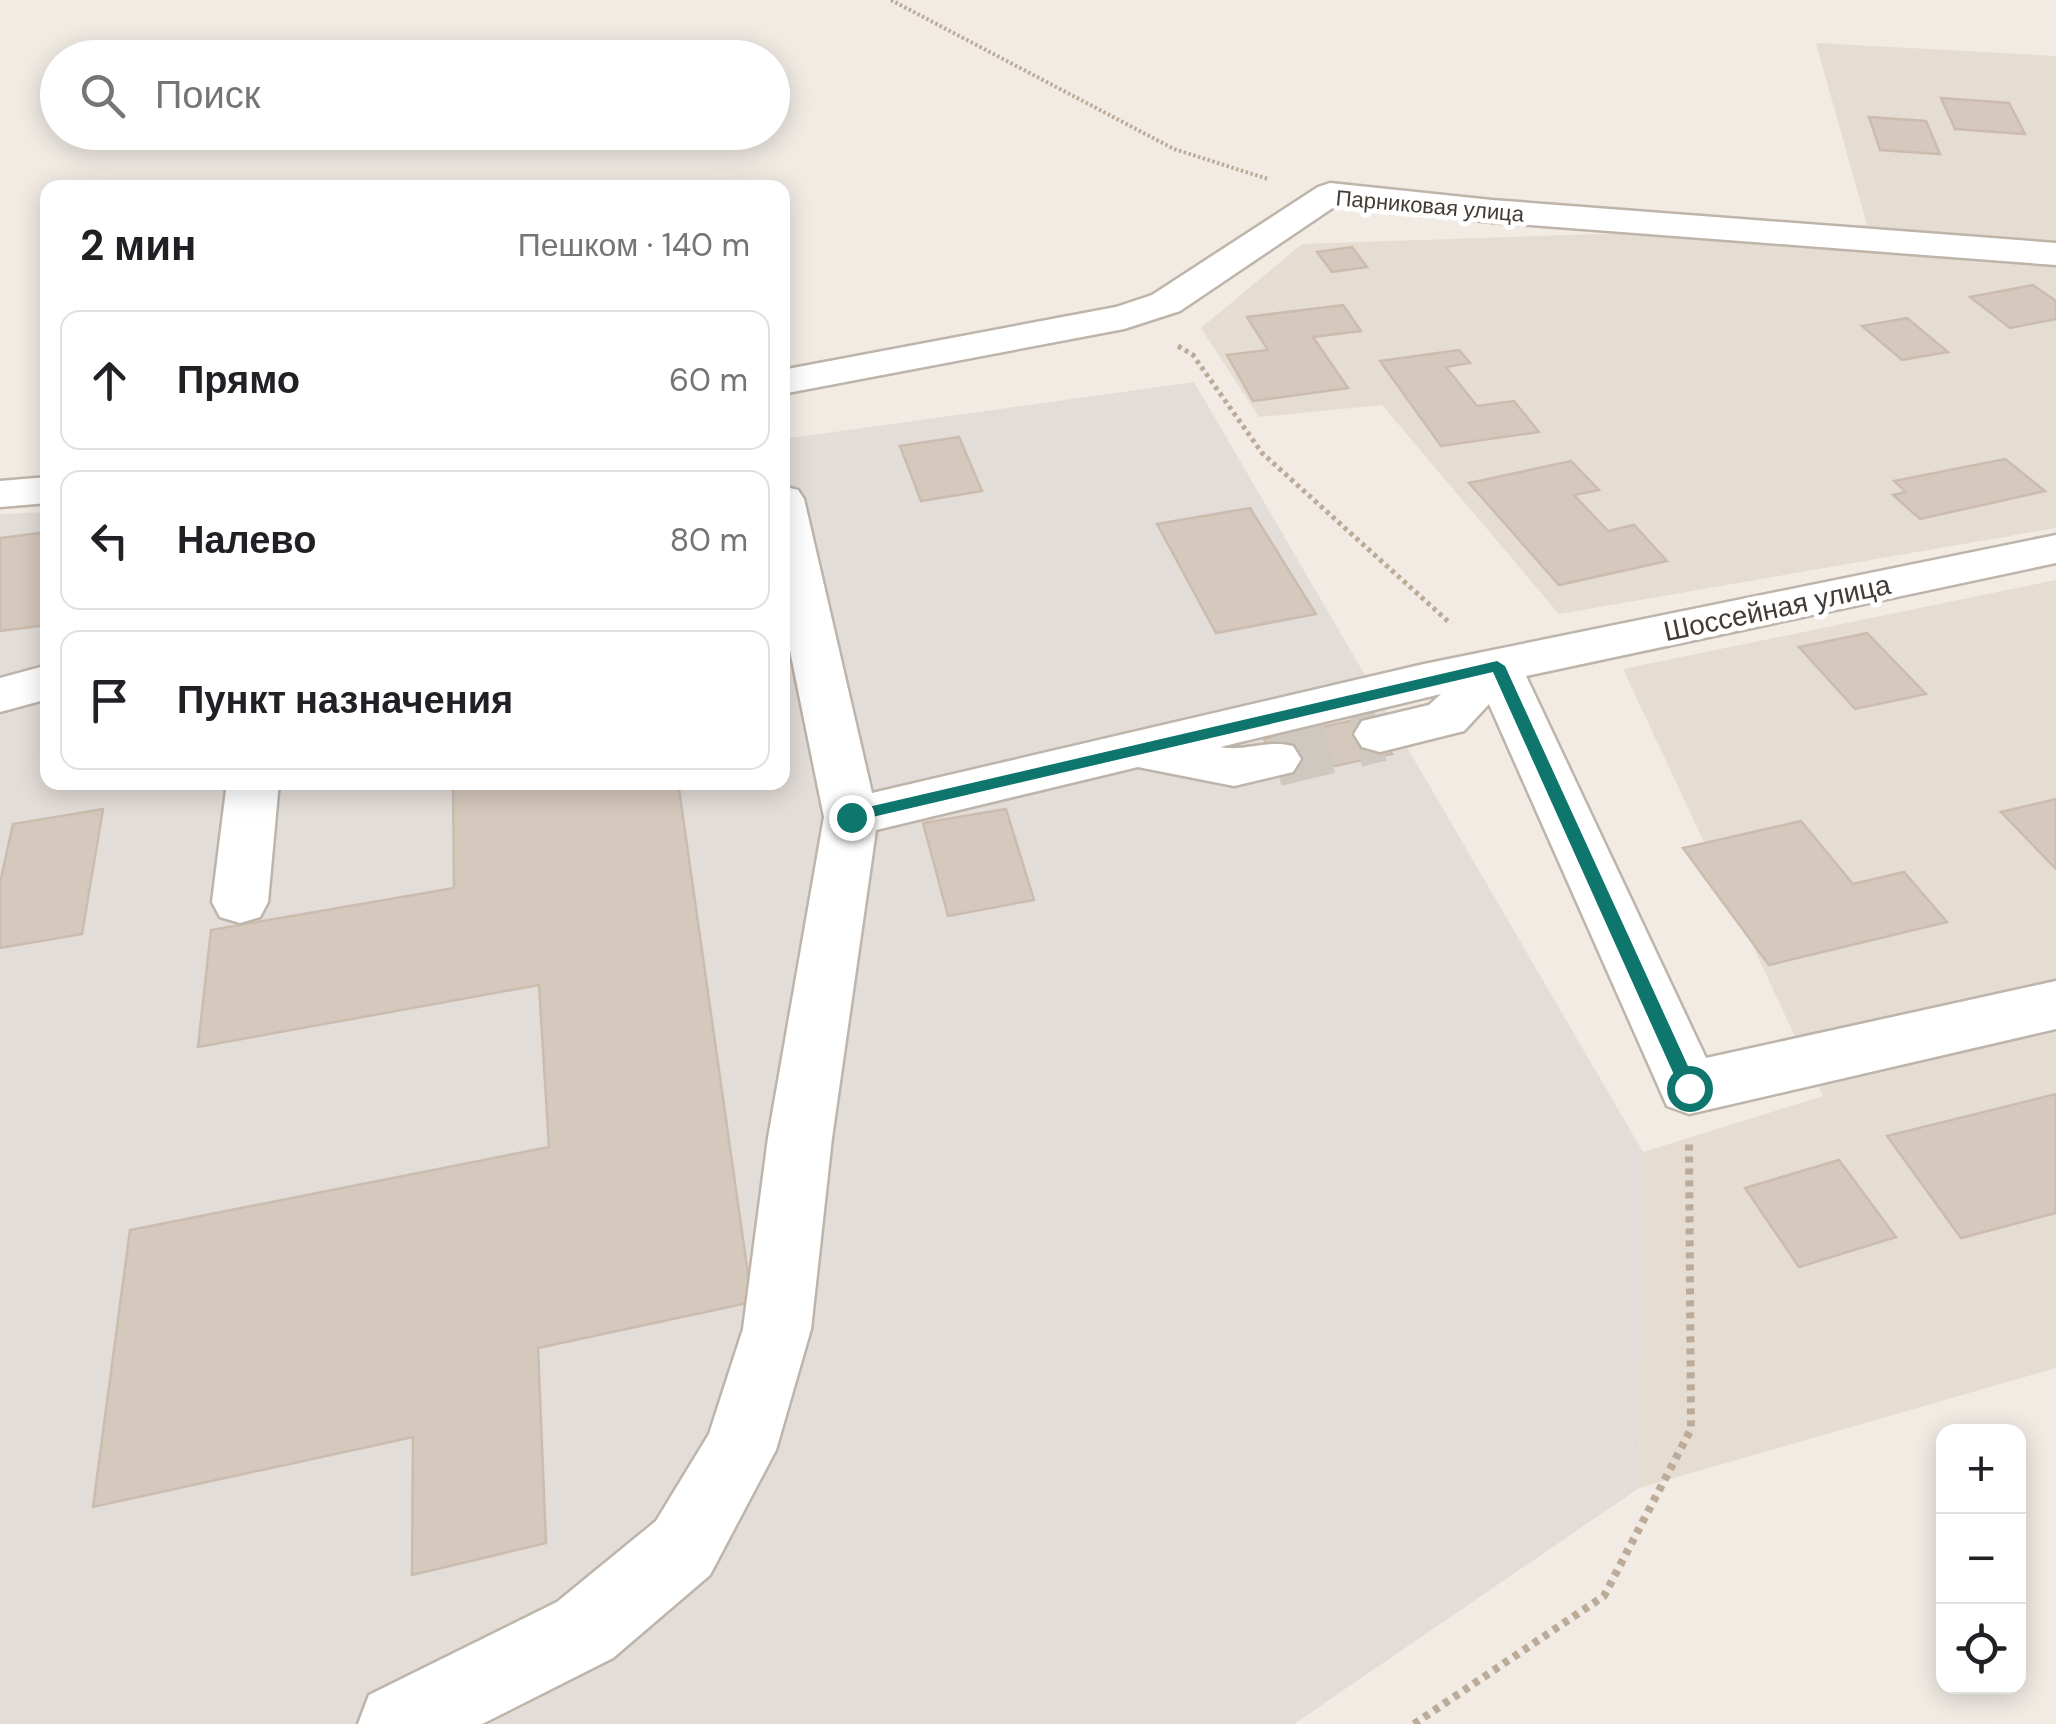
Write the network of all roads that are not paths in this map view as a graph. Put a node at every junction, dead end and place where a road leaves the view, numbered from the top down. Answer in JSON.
{"nodes":[{"id":1,"x":2056,"y":254,"type":"edge"},
{"id":2,"x":790,"y":380,"type":"edge"},
{"id":3,"x":40,"y":491,"type":"edge"},
{"id":4,"x":0,"y":494,"type":"edge"},
{"id":5,"x":790,"y":536,"type":"edge"},
{"id":6,"x":2056,"y":549,"type":"edge"},
{"id":7,"x":1497,"y":666,"type":"junction"},
{"id":8,"x":40,"y":684,"type":"edge"},
{"id":9,"x":0,"y":695,"type":"edge"},
{"id":10,"x":1380,"y":734,"type":"tunnel mouth"},
{"id":11,"x":1134,"y":750,"type":"junction"},
{"id":12,"x":1275,"y":758,"type":"tunnel mouth"},
{"id":13,"x":253,"y":790,"type":"edge"},
{"id":14,"x":851,"y":817,"type":"junction"},
{"id":15,"x":240,"y":902,"type":"dead end"},
{"id":16,"x":2056,"y":1005,"type":"edge"},
{"id":17,"x":398,"y":1724,"type":"edge"}],
"edges":[{"from":1,"to":2,"type":"street","name":"Парниковая улица"},
{"from":3,"to":4,"type":"street"},
{"from":5,"to":14,"type":"street"},
{"from":6,"to":7,"type":"street","name":"Шоссейная улица"},
{"from":7,"to":10,"type":"street"},
{"from":7,"to":11,"type":"street","name":"Шоссейная улица"},
{"from":7,"to":16,"type":"street"},
{"from":8,"to":9,"type":"street"},
{"from":11,"to":12,"type":"street"},
{"from":11,"to":14,"type":"street","name":"Шоссейная улица"},
{"from":13,"to":15,"type":"street"},
{"from":14,"to":17,"type":"street"}]}
